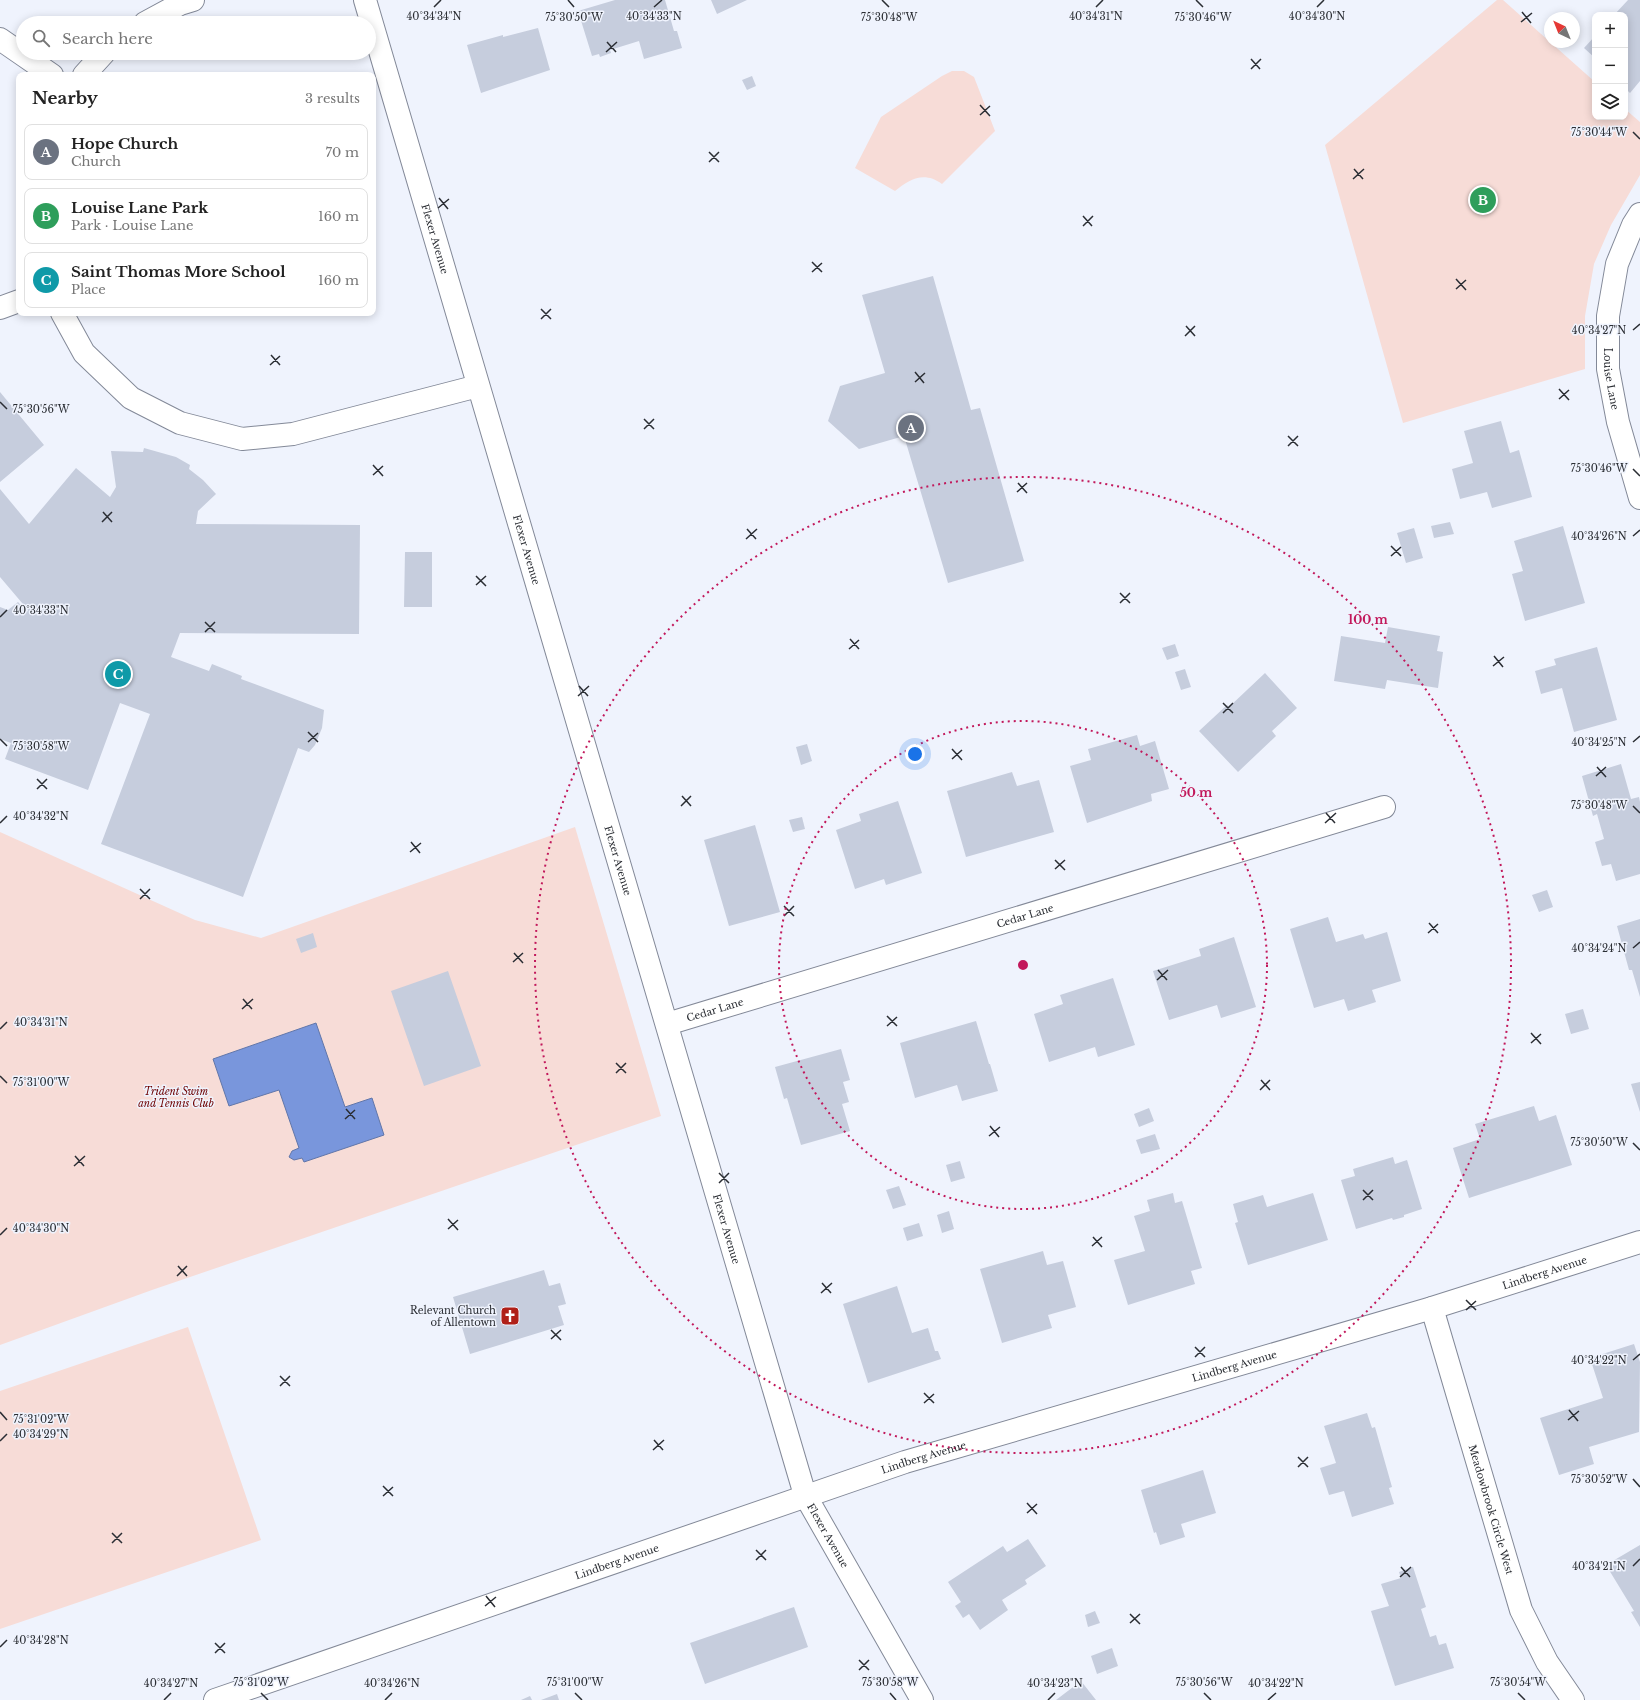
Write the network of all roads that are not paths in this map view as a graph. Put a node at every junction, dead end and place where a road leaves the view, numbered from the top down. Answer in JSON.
{"nodes":[{"id":1,"x":193,"y":0,"type":"edge"},
{"id":2,"x":365,"y":0,"type":"edge"},
{"id":3,"x":158,"y":16,"type":"edge"},
{"id":4,"x":370,"y":16,"type":"edge"},
{"id":5,"x":376,"y":38,"type":"edge"},
{"id":6,"x":0,"y":39,"type":"edge"},
{"id":7,"x":16,"y":50,"type":"edge"},
{"id":8,"x":30,"y":60,"type":"edge"},
{"id":9,"x":98,"y":60,"type":"edge"},
{"id":10,"x":48,"y":72,"type":"edge"},
{"id":11,"x":87,"y":72,"type":"edge"},
{"id":12,"x":1640,"y":214,"type":"edge"},
{"id":13,"x":16,"y":302,"type":"edge"},
{"id":14,"x":0,"y":308,"type":"edge"},
{"id":15,"x":64,"y":316,"type":"edge"},
{"id":16,"x":478,"y":386,"type":"junction"},
{"id":17,"x":1640,"y":498,"type":"edge"},
{"id":18,"x":1384,"y":807,"type":"dead end"},
{"id":19,"x":667,"y":1024,"type":"junction"},
{"id":20,"x":1640,"y":1242,"type":"edge"},
{"id":21,"x":1432,"y":1308,"type":"junction"},
{"id":22,"x":805,"y":1496,"type":"junction"},
{"id":23,"x":215,"y":1700,"type":"edge"},
{"id":24,"x":922,"y":1700,"type":"edge"},
{"id":25,"x":1572,"y":1700,"type":"edge"}],
"edges":[{"from":1,"to":3,"type":"street"},
{"from":2,"to":4,"type":"street","name":"Flexer Avenue"},
{"from":5,"to":16,"type":"street","name":"Flexer Avenue"},
{"from":6,"to":7,"type":"street"},
{"from":8,"to":10,"type":"street"},
{"from":9,"to":11,"type":"street"},
{"from":12,"to":17,"type":"street","name":"Louise Lane"},
{"from":13,"to":14,"type":"street"},
{"from":15,"to":16,"type":"street"},
{"from":16,"to":19,"type":"street","name":"Flexer Avenue"},
{"from":18,"to":19,"type":"street","name":"Cedar Lane"},
{"from":19,"to":22,"type":"street","name":"Flexer Avenue"},
{"from":20,"to":21,"type":"street","name":"Lindberg Avenue"},
{"from":21,"to":22,"type":"street","name":"Lindberg Avenue"},
{"from":21,"to":25,"type":"street","name":"Meadowbrook Circle West"},
{"from":22,"to":23,"type":"street","name":"Lindberg Avenue"},
{"from":22,"to":24,"type":"street","name":"Flexer Avenue"}]}
